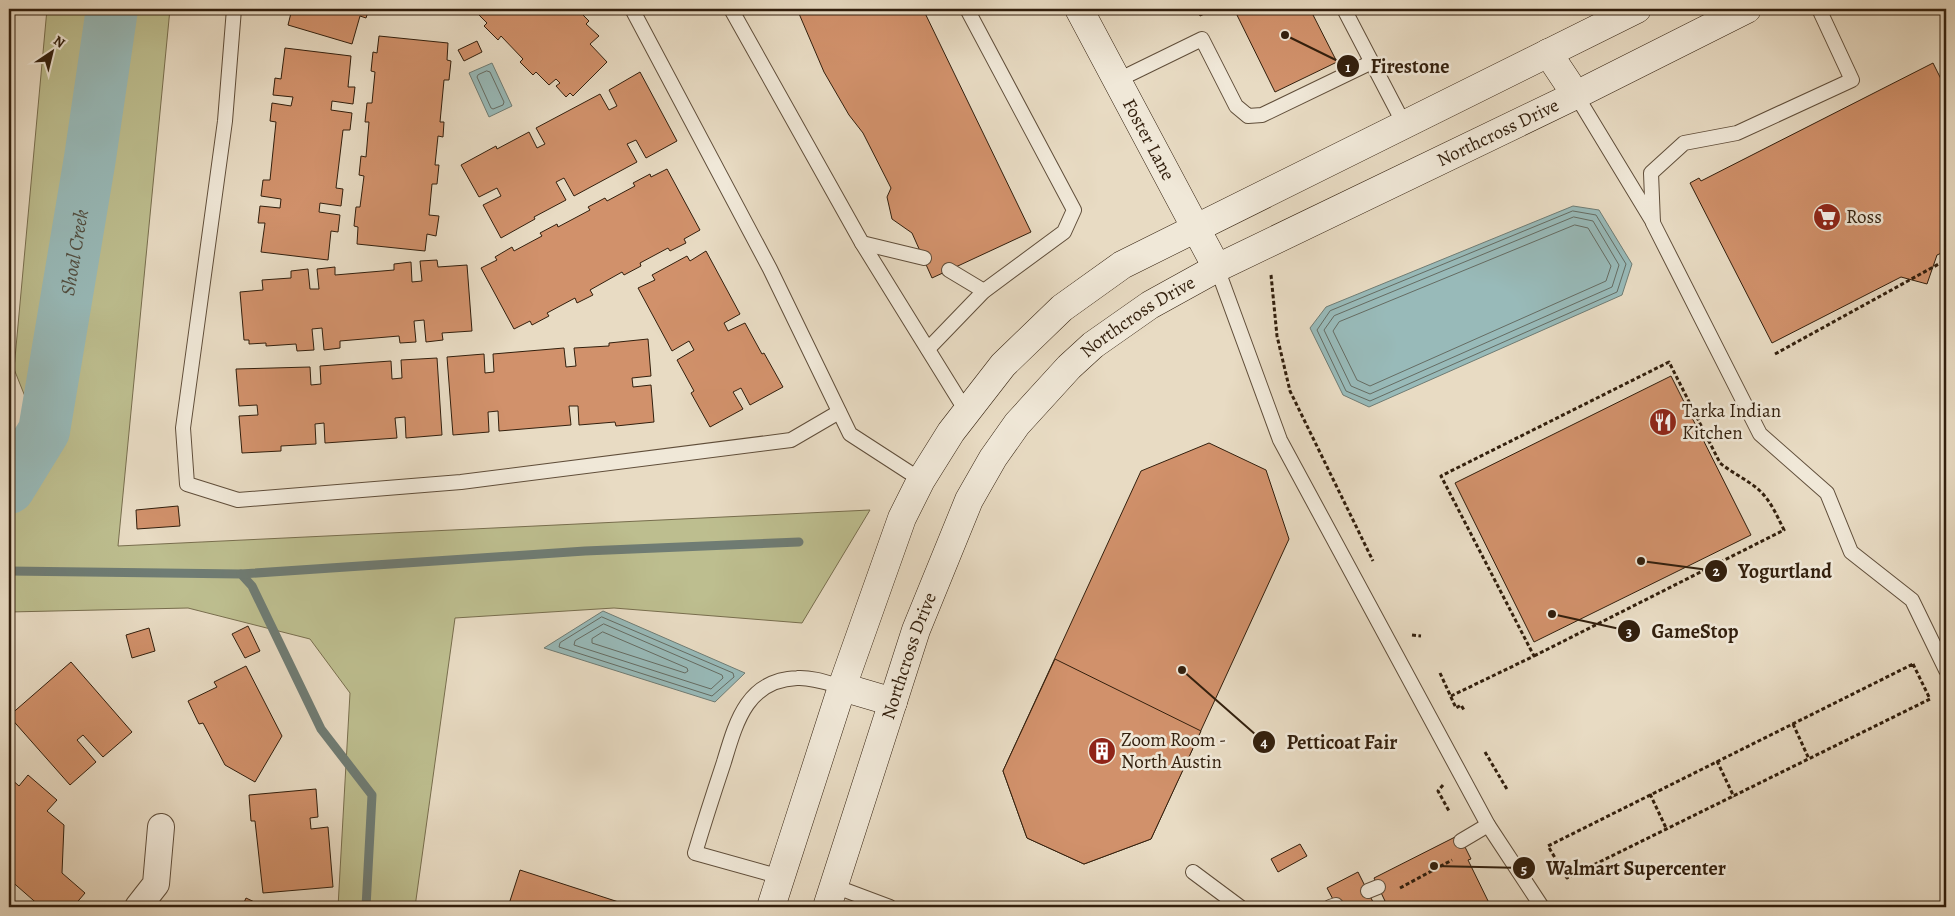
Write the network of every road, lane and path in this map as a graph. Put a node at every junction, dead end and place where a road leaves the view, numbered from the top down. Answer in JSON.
{"nodes":[{"id":1,"x":234,"y":9,"type":"edge"},
{"id":2,"x":632,"y":9,"type":"edge"},
{"id":3,"x":732,"y":9,"type":"edge"},
{"id":4,"x":967,"y":9,"type":"edge"},
{"id":5,"x":1079,"y":9,"type":"edge"},
{"id":6,"x":1344,"y":9,"type":"edge"},
{"id":7,"x":1637,"y":9,"type":"edge"},
{"id":8,"x":1747,"y":9,"type":"edge"},
{"id":9,"x":1819,"y":9,"type":"edge"},
{"id":10,"x":1548,"y":53,"type":"junction"},
{"id":11,"x":1372,"y":62,"type":"junction"},
{"id":12,"x":1118,"y":80,"type":"junction"},
{"id":13,"x":1576,"y":95,"type":"junction"},
{"id":14,"x":1404,"y":124,"type":"junction"},
{"id":15,"x":1653,"y":223,"type":"junction"},
{"id":16,"x":1197,"y":227,"type":"junction"},
{"id":17,"x":862,"y":243,"type":"junction"},
{"id":18,"x":924,"y":258,"type":"dead end"},
{"id":19,"x":1946,"y":260,"type":"edge"},
{"id":20,"x":1217,"y":268,"type":"junction"},
{"id":21,"x":949,"y":270,"type":"dead end"},
{"id":22,"x":1271,"y":275,"type":"dead end"},
{"id":23,"x":984,"y":291,"type":"junction"},
{"id":24,"x":928,"y":349,"type":"junction"},
{"id":25,"x":1775,"y":354,"type":"dead end"},
{"id":26,"x":966,"y":411,"type":"junction"},
{"id":27,"x":839,"y":412,"type":"junction"},
{"id":28,"x":921,"y":480,"type":"junction"},
{"id":29,"x":1373,"y":561,"type":"dead end"},
{"id":30,"x":1408,"y":630,"type":"dead end"},
{"id":31,"x":1421,"y":636,"type":"dead end"},
{"id":32,"x":1534,"y":656,"type":"junction"},
{"id":33,"x":1946,"y":670,"type":"edge"},
{"id":34,"x":1440,"y":673,"type":"dead end"},
{"id":35,"x":842,"y":687,"type":"junction"},
{"id":36,"x":1450,"y":696,"type":"junction"},
{"id":37,"x":893,"y":702,"type":"junction"},
{"id":38,"x":1464,"y":710,"type":"dead end"},
{"id":39,"x":1793,"y":724,"type":"junction"},
{"id":40,"x":1485,"y":752,"type":"dead end"},
{"id":41,"x":1809,"y":759,"type":"junction"},
{"id":42,"x":1491,"y":761,"type":"junction"},
{"id":43,"x":1717,"y":761,"type":"junction"},
{"id":44,"x":1485,"y":764,"type":"dead end"},
{"id":45,"x":1443,"y":784,"type":"dead end"},
{"id":46,"x":1508,"y":791,"type":"dead end"},
{"id":47,"x":1650,"y":794,"type":"junction"},
{"id":48,"x":1734,"y":797,"type":"junction"},
{"id":49,"x":1449,"y":811,"type":"dead end"},
{"id":50,"x":1488,"y":825,"type":"junction"},
{"id":51,"x":161,"y":827,"type":"dead end"},
{"id":52,"x":1668,"y":830,"type":"junction"},
{"id":53,"x":1461,"y":840,"type":"dead end"},
{"id":54,"x":1459,"y":857,"type":"dead end"},
{"id":55,"x":1193,"y":872,"type":"dead end"},
{"id":56,"x":781,"y":878,"type":"junction"},
{"id":57,"x":1391,"y":893,"type":"dead end"},
{"id":58,"x":831,"y":897,"type":"edge"},
{"id":59,"x":138,"y":907,"type":"edge"},
{"id":60,"x":771,"y":907,"type":"edge"},
{"id":61,"x":890,"y":907,"type":"edge"},
{"id":62,"x":1240,"y":907,"type":"edge"},
{"id":63,"x":1542,"y":907,"type":"edge"}],
"edges":[{"from":1,"to":27,"type":"lane"},
{"from":2,"to":27,"type":"lane"},
{"from":3,"to":17,"type":"lane"},
{"from":4,"to":23,"type":"lane"},
{"from":5,"to":12,"type":"street","name":"Foster Lane"},
{"from":6,"to":11,"type":"lane"},
{"from":7,"to":10,"type":"street"},
{"from":8,"to":13,"type":"street","name":"Northcross Drive"},
{"from":9,"to":15,"type":"lane"},
{"from":10,"to":13,"type":"street"},
{"from":10,"to":14,"type":"street"},
{"from":11,"to":12,"type":"lane"},
{"from":11,"to":14,"type":"lane"},
{"from":12,"to":16,"type":"street","name":"Foster Lane"},
{"from":13,"to":15,"type":"lane"},
{"from":13,"to":20,"type":"street","name":"Northcross Drive"},
{"from":14,"to":16,"type":"street"},
{"from":15,"to":33,"type":"lane"},
{"from":16,"to":20,"type":"street","name":"Foster Lane"},
{"from":16,"to":26,"type":"street"},
{"from":17,"to":18,"type":"lane"},
{"from":17,"to":24,"type":"lane"},
{"from":19,"to":25,"type":"path"},
{"from":20,"to":37,"type":"street","name":"Northcross Drive"},
{"from":20,"to":50,"type":"lane"},
{"from":21,"to":23,"type":"lane"},
{"from":22,"to":29,"type":"path"},
{"from":23,"to":24,"type":"lane"},
{"from":24,"to":26,"type":"lane"},
{"from":26,"to":28,"type":"street"},
{"from":27,"to":28,"type":"lane"},
{"from":28,"to":35,"type":"street"},
{"from":30,"to":31,"type":"path"},
{"from":32,"to":32,"type":"path"},
{"from":32,"to":36,"type":"path"},
{"from":34,"to":36,"type":"path"},
{"from":35,"to":37,"type":"street"},
{"from":35,"to":56,"type":"street"},
{"from":35,"to":56,"type":"lane"},
{"from":36,"to":38,"type":"path"},
{"from":37,"to":58,"type":"street","name":"Northcross Drive"},
{"from":39,"to":41,"type":"path"},
{"from":39,"to":41,"type":"path"},
{"from":39,"to":43,"type":"path"},
{"from":40,"to":42,"type":"path"},
{"from":41,"to":48,"type":"path"},
{"from":42,"to":44,"type":"path"},
{"from":42,"to":46,"type":"path"},
{"from":43,"to":47,"type":"path"},
{"from":43,"to":48,"type":"path"},
{"from":45,"to":49,"type":"path"},
{"from":47,"to":52,"type":"path"},
{"from":47,"to":52,"type":"path"},
{"from":48,"to":52,"type":"path"},
{"from":50,"to":53,"type":"lane"},
{"from":50,"to":63,"type":"lane"},
{"from":51,"to":59,"type":"street"},
{"from":54,"to":57,"type":"path"},
{"from":55,"to":62,"type":"lane"},
{"from":56,"to":60,"type":"street"},
{"from":58,"to":61,"type":"lane"}]}
